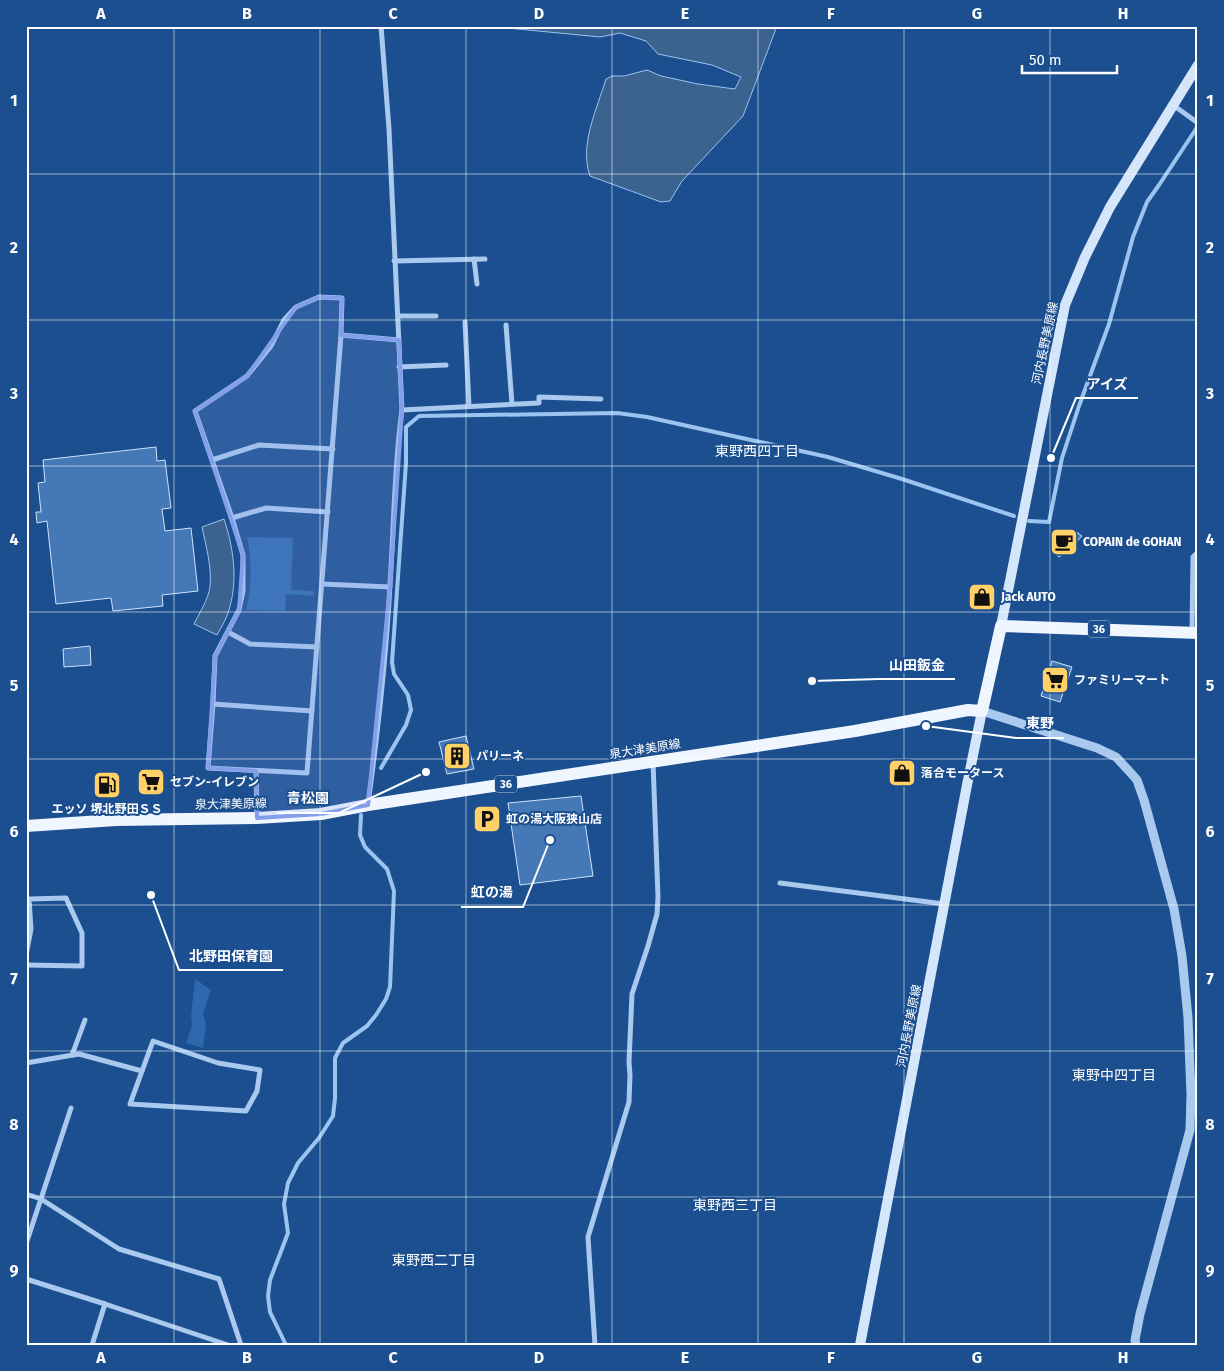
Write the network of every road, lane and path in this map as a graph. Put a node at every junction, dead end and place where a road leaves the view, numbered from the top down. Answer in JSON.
{"nodes":[{"id":1,"x":381,"y":26,"type":"edge"},
{"id":2,"x":1198,"y":65,"type":"edge"},
{"id":3,"x":1173,"y":105,"type":"junction"},
{"id":4,"x":1197,"y":122,"type":"edge"},
{"id":5,"x":474,"y":259,"type":"junction"},
{"id":6,"x":486,"y":259,"type":"dead end"},
{"id":7,"x":394,"y":262,"type":"junction"},
{"id":8,"x":478,"y":284,"type":"dead end"},
{"id":9,"x":398,"y":316,"type":"junction"},
{"id":10,"x":436,"y":316,"type":"dead end"},
{"id":11,"x":465,"y":322,"type":"dead end"},
{"id":12,"x":506,"y":325,"type":"dead end"},
{"id":13,"x":341,"y":335,"type":"junction"},
{"id":14,"x":399,"y":340,"type":"junction"},
{"id":15,"x":446,"y":365,"type":"dead end"},
{"id":16,"x":400,"y":367,"type":"junction"},
{"id":17,"x":601,"y":399,"type":"dead end"},
{"id":18,"x":512,"y":404,"type":"junction"},
{"id":19,"x":469,"y":406,"type":"junction"},
{"id":20,"x":402,"y":410,"type":"junction"},
{"id":21,"x":332,"y":449,"type":"junction"},
{"id":22,"x":212,"y":460,"type":"junction"},
{"id":23,"x":328,"y":512,"type":"junction"},
{"id":24,"x":232,"y":518,"type":"junction"},
{"id":25,"x":1198,"y":552,"type":"edge"},
{"id":26,"x":322,"y":584,"type":"junction"},
{"id":27,"x":390,"y":587,"type":"junction"},
{"id":28,"x":1001,"y":626,"type":"junction"},
{"id":29,"x":228,"y":632,"type":"junction"},
{"id":30,"x":1195,"y":633,"type":"edge"},
{"id":31,"x":317,"y":648,"type":"junction"},
{"id":32,"x":213,"y":704,"type":"junction"},
{"id":33,"x":312,"y":711,"type":"junction"},
{"id":34,"x":982,"y":711,"type":"junction"},
{"id":35,"x":653,"y":762,"type":"junction"},
{"id":36,"x":256,"y":771,"type":"junction"},
{"id":37,"x":368,"y":805,"type":"junction"},
{"id":38,"x":257,"y":818,"type":"junction"},
{"id":39,"x":26,"y":826,"type":"edge"},
{"id":40,"x":780,"y":883,"type":"dead end"},
{"id":41,"x":944,"y":904,"type":"junction"},
{"id":42,"x":26,"y":955,"type":"edge"},
{"id":43,"x":26,"y":965,"type":"edge"},
{"id":44,"x":84,"y":1020,"type":"dead end"},
{"id":45,"x":72,"y":1056,"type":"junction"},
{"id":46,"x":26,"y":1064,"type":"edge"},
{"id":47,"x":142,"y":1072,"type":"junction"},
{"id":48,"x":72,"y":1108,"type":"dead end"},
{"id":49,"x":26,"y":1194,"type":"edge"},
{"id":50,"x":41,"y":1198,"type":"junction"},
{"id":51,"x":26,"y":1244,"type":"edge"},
{"id":52,"x":26,"y":1279,"type":"edge"},
{"id":53,"x":105,"y":1304,"type":"junction"},
{"id":54,"x":92,"y":1345,"type":"edge"},
{"id":55,"x":228,"y":1345,"type":"edge"},
{"id":56,"x":241,"y":1345,"type":"edge"},
{"id":57,"x":595,"y":1345,"type":"edge"},
{"id":58,"x":860,"y":1345,"type":"edge"},
{"id":59,"x":1136,"y":1345,"type":"edge"}],
"edges":[{"from":1,"to":7,"type":"street"},
{"from":2,"to":3,"type":"main road","name":"河内長野美原線"},
{"from":3,"to":4,"type":"street"},
{"from":3,"to":28,"type":"main road","name":"河内長野美原線"},
{"from":5,"to":6,"type":"street"},
{"from":5,"to":7,"type":"street"},
{"from":5,"to":8,"type":"street"},
{"from":7,"to":9,"type":"street"},
{"from":9,"to":10,"type":"street"},
{"from":9,"to":14,"type":"street"},
{"from":11,"to":19,"type":"street"},
{"from":12,"to":18,"type":"street"},
{"from":13,"to":14,"type":"street"},
{"from":13,"to":21,"type":"street"},
{"from":13,"to":22,"type":"street"},
{"from":14,"to":16,"type":"street"},
{"from":15,"to":16,"type":"street"},
{"from":16,"to":20,"type":"street"},
{"from":17,"to":18,"type":"street"},
{"from":18,"to":19,"type":"street"},
{"from":19,"to":20,"type":"street"},
{"from":20,"to":27,"type":"street"},
{"from":21,"to":22,"type":"street"},
{"from":21,"to":23,"type":"street"},
{"from":22,"to":24,"type":"street"},
{"from":23,"to":24,"type":"street"},
{"from":23,"to":26,"type":"street"},
{"from":24,"to":29,"type":"street"},
{"from":25,"to":30,"type":"street"},
{"from":26,"to":27,"type":"street"},
{"from":26,"to":31,"type":"street"},
{"from":27,"to":37,"type":"street"},
{"from":28,"to":30,"type":"main road","number":"36"},
{"from":28,"to":34,"type":"main road"},
{"from":29,"to":31,"type":"street"},
{"from":29,"to":32,"type":"street"},
{"from":31,"to":33,"type":"street"},
{"from":32,"to":33,"type":"street"},
{"from":32,"to":36,"type":"street"},
{"from":33,"to":36,"type":"street"},
{"from":34,"to":35,"type":"main road","name":"泉大津美原線","number":"36"},
{"from":34,"to":41,"type":"main road","name":"河内長野美原線"},
{"from":34,"to":59,"type":"street"},
{"from":35,"to":37,"type":"main road","name":"泉大津美原線","number":"36"},
{"from":35,"to":57,"type":"street"},
{"from":36,"to":38,"type":"street"},
{"from":37,"to":38,"type":"main road","name":"泉大津美原線","number":"36"},
{"from":38,"to":39,"type":"main road","name":"泉大津美原線","number":"36"},
{"from":40,"to":41,"type":"street"},
{"from":41,"to":58,"type":"main road","name":"河内長野美原線"},
{"from":42,"to":43,"type":"street"},
{"from":44,"to":45,"type":"street"},
{"from":45,"to":46,"type":"street"},
{"from":45,"to":47,"type":"street"},
{"from":47,"to":47,"type":"street"},
{"from":48,"to":50,"type":"street"},
{"from":49,"to":50,"type":"street"},
{"from":50,"to":51,"type":"street"},
{"from":50,"to":56,"type":"street"},
{"from":52,"to":53,"type":"street"},
{"from":53,"to":54,"type":"street"},
{"from":53,"to":55,"type":"street"}]}
